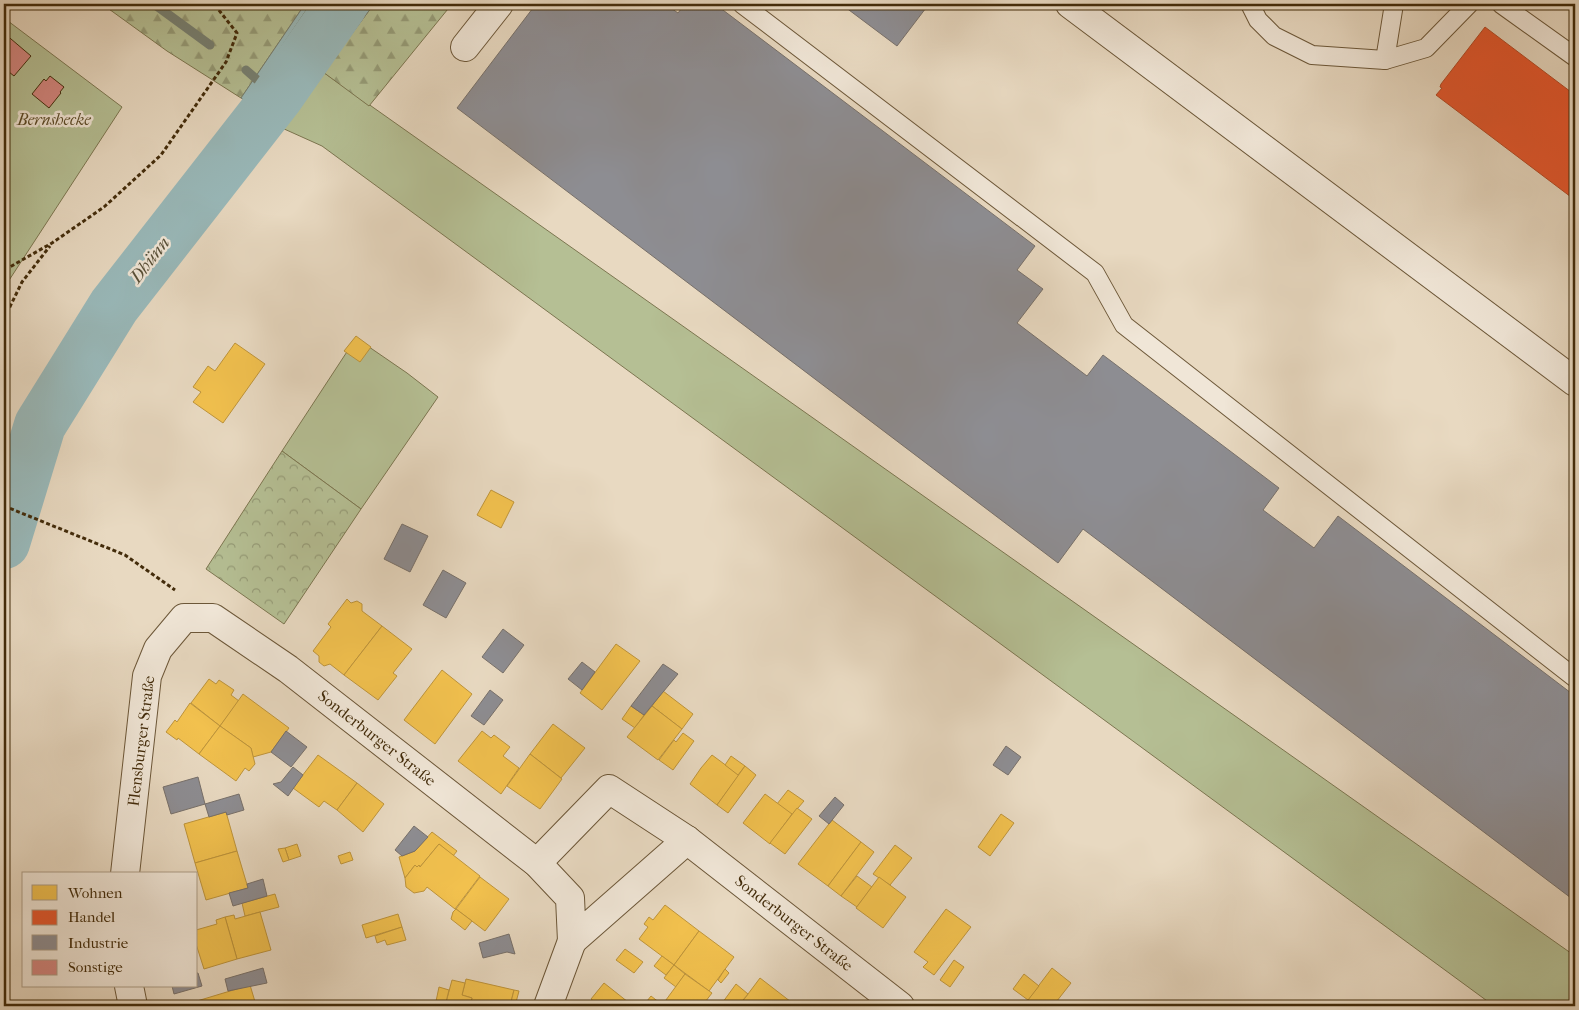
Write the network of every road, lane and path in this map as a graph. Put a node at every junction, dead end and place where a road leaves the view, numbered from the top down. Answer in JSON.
{"nodes":[{"id":1,"x":214,"y":4,"type":"edge"},
{"id":2,"x":498,"y":4,"type":"edge"},
{"id":3,"x":742,"y":4,"type":"edge"},
{"id":4,"x":1070,"y":4,"type":"edge"},
{"id":5,"x":1250,"y":4,"type":"edge"},
{"id":6,"x":1394,"y":4,"type":"edge"},
{"id":7,"x":1469,"y":4,"type":"edge"},
{"id":8,"x":1501,"y":4,"type":"edge"},
{"id":9,"x":465,"y":47,"type":"dead end"},
{"id":10,"x":1575,"y":57,"type":"edge"},
{"id":11,"x":1385,"y":60,"type":"junction"},
{"id":12,"x":52,"y":243,"type":"junction"},
{"id":13,"x":4,"y":277,"type":"edge"},
{"id":14,"x":4,"y":319,"type":"edge"},
{"id":15,"x":1575,"y":382,"type":"edge"},
{"id":16,"x":4,"y":506,"type":"edge"},
{"id":17,"x":213,"y":618,"type":"junction"},
{"id":18,"x":1575,"y":678,"type":"edge"},
{"id":19,"x":687,"y":840,"type":"junction"},
{"id":20,"x":537,"y":863,"type":"junction"},
{"id":21,"x":125,"y":872,"type":"edge"},
{"id":22,"x":572,"y":941,"type":"junction"},
{"id":23,"x":129,"y":988,"type":"edge"},
{"id":24,"x":133,"y":1006,"type":"edge"},
{"id":25,"x":548,"y":1006,"type":"edge"},
{"id":26,"x":900,"y":1006,"type":"edge"}],
"edges":[{"from":1,"to":12,"type":"path"},
{"from":2,"to":9,"type":"street"},
{"from":3,"to":18,"type":"lane"},
{"from":4,"to":15,"type":"street"},
{"from":5,"to":11,"type":"lane"},
{"from":6,"to":11,"type":"lane"},
{"from":7,"to":11,"type":"lane"},
{"from":8,"to":10,"type":"lane"},
{"from":12,"to":13,"type":"path"},
{"from":12,"to":14,"type":"path"},
{"from":16,"to":17,"type":"path"},
{"from":17,"to":20,"type":"street","name":"Sonderburger Straße"},
{"from":17,"to":21,"type":"street","name":"Flensburger Straße"},
{"from":19,"to":20,"type":"street","name":"Sonderburger Straße"},
{"from":19,"to":22,"type":"street"},
{"from":19,"to":26,"type":"street","name":"Sonderburger Straße"},
{"from":20,"to":22,"type":"street","name":"Sonderburger Straße"},
{"from":22,"to":25,"type":"street"},
{"from":23,"to":24,"type":"street"}]}
